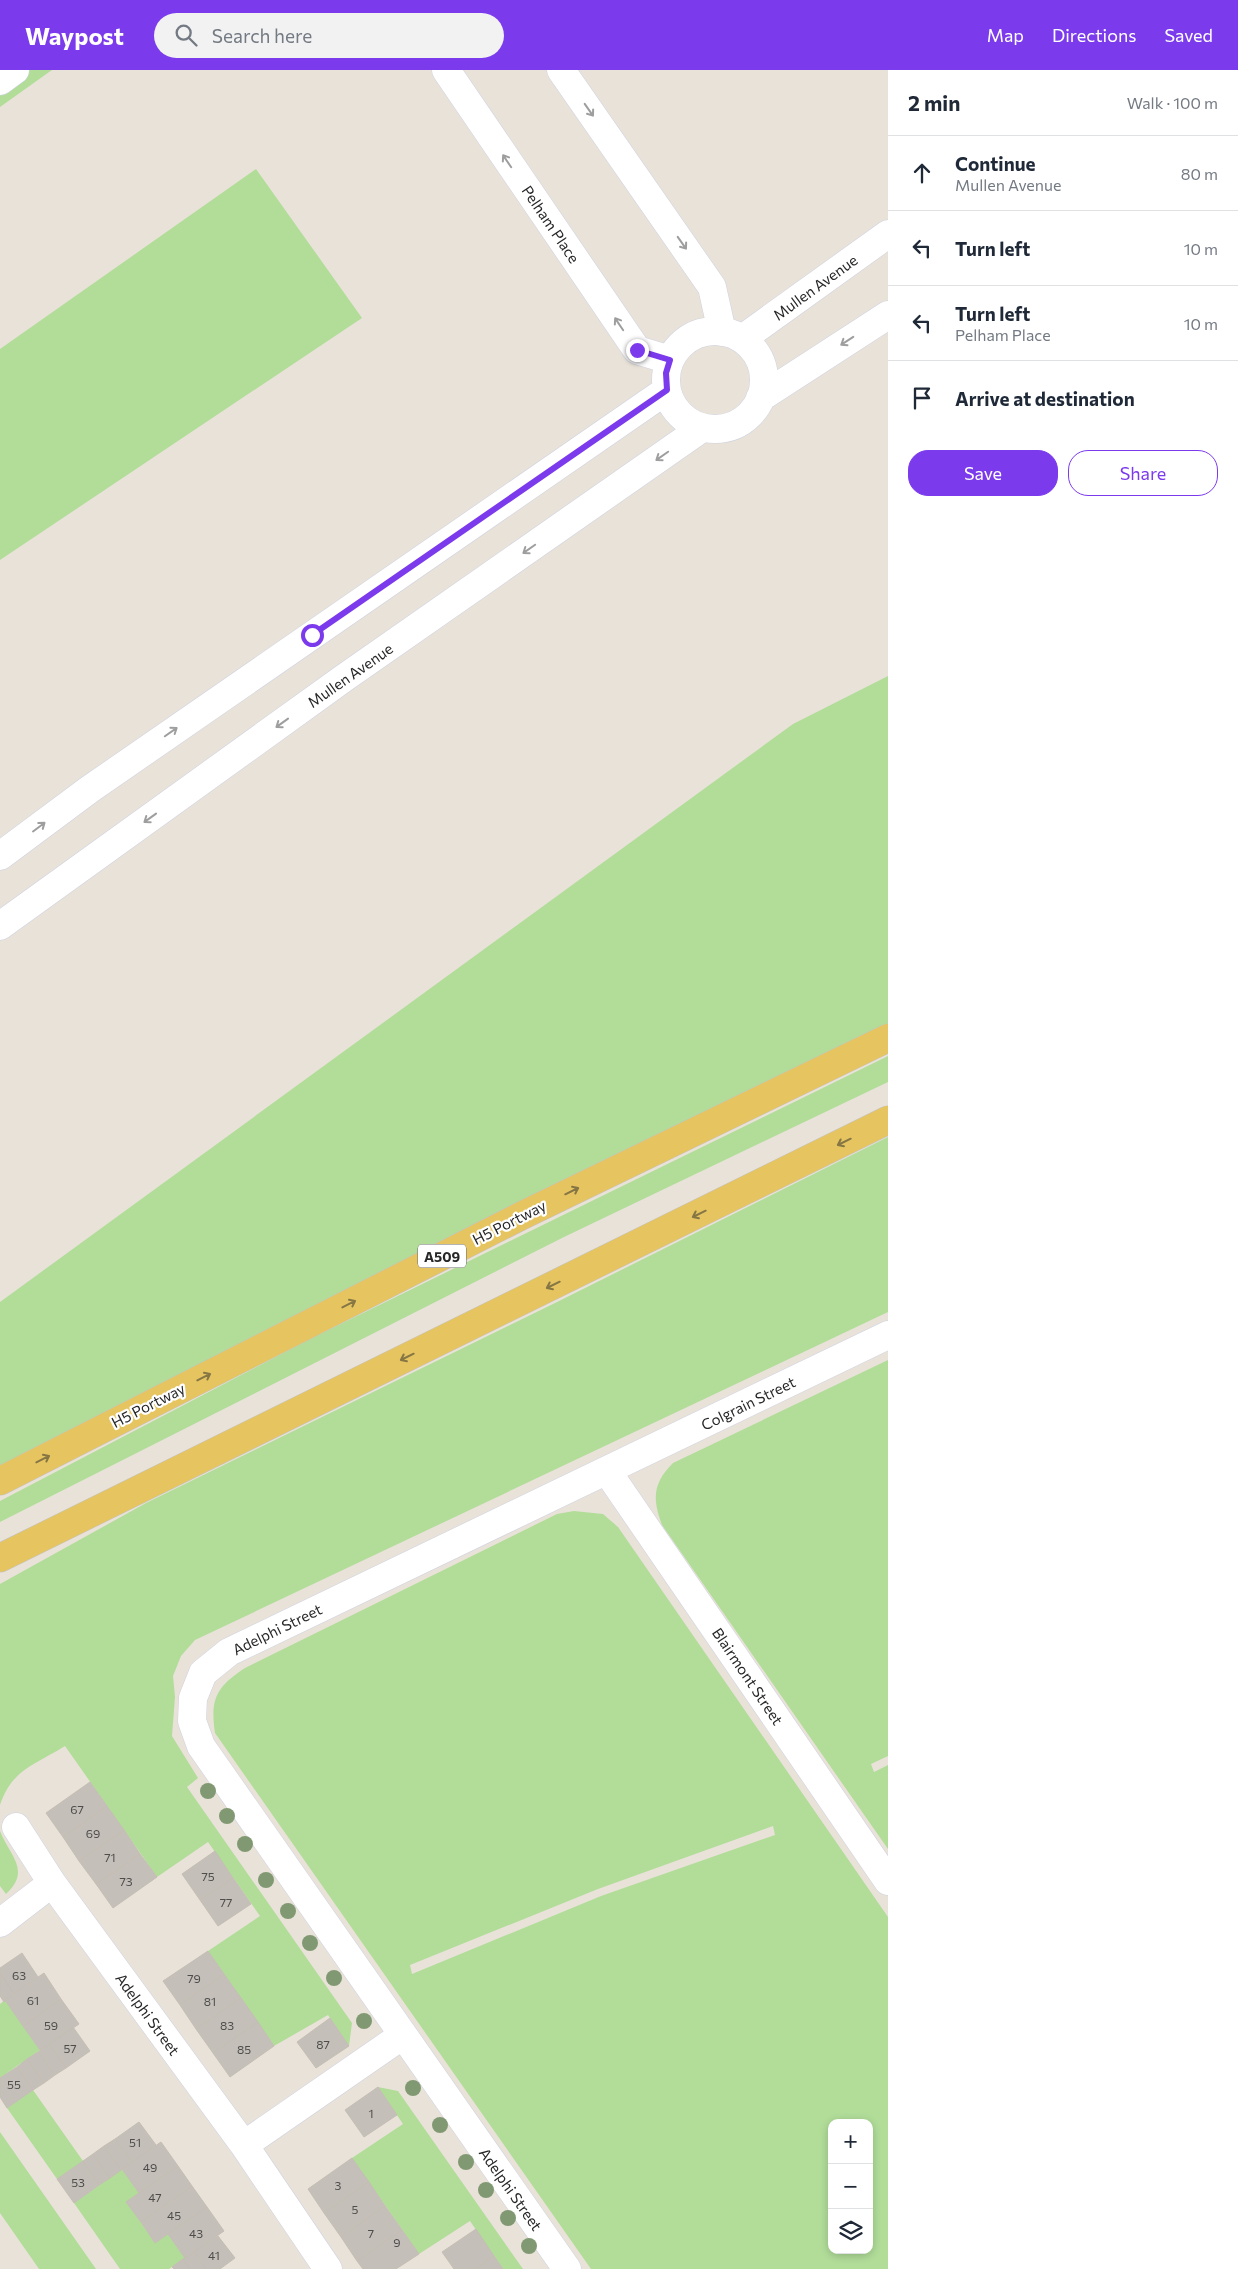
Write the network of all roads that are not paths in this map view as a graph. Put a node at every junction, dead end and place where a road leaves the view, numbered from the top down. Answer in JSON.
{"nodes":[{"id":1,"x":15,"y":70,"type":"edge"},
{"id":2,"x":446,"y":70,"type":"edge"},
{"id":3,"x":561,"y":70,"type":"edge"},
{"id":4,"x":0,"y":81,"type":"edge"},
{"id":5,"x":888,"y":234,"type":"edge"},
{"id":6,"x":888,"y":315,"type":"edge"},
{"id":7,"x":732,"y":335,"type":"junction"},
{"id":8,"x":670,"y":360,"type":"junction"},
{"id":9,"x":667,"y":390,"type":"junction"},
{"id":10,"x":760,"y":398,"type":"junction"},
{"id":11,"x":702,"y":428,"type":"junction"},
{"id":12,"x":0,"y":856,"type":"edge"},
{"id":13,"x":0,"y":926,"type":"edge"},
{"id":14,"x":888,"y":1038,"type":"edge"},
{"id":15,"x":888,"y":1120,"type":"edge"},
{"id":16,"x":888,"y":1335,"type":"edge"},
{"id":17,"x":607,"y":1471,"type":"junction"},
{"id":18,"x":0,"y":1481,"type":"edge"},
{"id":19,"x":0,"y":1558,"type":"edge"},
{"id":20,"x":16,"y":1827,"type":"dead end"},
{"id":21,"x":888,"y":1880,"type":"edge"},
{"id":22,"x":52,"y":1883,"type":"junction"},
{"id":23,"x":0,"y":1923,"type":"edge"},
{"id":24,"x":403,"y":2035,"type":"junction"},
{"id":25,"x":244,"y":2145,"type":"junction"},
{"id":26,"x":328,"y":2269,"type":"edge"},
{"id":27,"x":567,"y":2269,"type":"edge"}],
"edges":[{"from":1,"to":4,"type":"street"},
{"from":8,"to":2,"type":"street","name":"Pelham Place","one_way":true},
{"from":3,"to":7,"type":"street","one_way":true},
{"from":5,"to":7,"type":"street","name":"Mullen Avenue"},
{"from":6,"to":10,"type":"street","one_way":true},
{"from":7,"to":8,"type":"street"},
{"from":7,"to":10,"type":"street"},
{"from":8,"to":9,"type":"street"},
{"from":9,"to":11,"type":"street"},
{"from":12,"to":9,"type":"street","one_way":true},
{"from":10,"to":11,"type":"street"},
{"from":11,"to":13,"type":"street","name":"Mullen Avenue","one_way":true},
{"from":18,"to":14,"type":"main road","name":"H5 Portway","number":"A509","one_way":true},
{"from":15,"to":19,"type":"main road","one_way":true},
{"from":16,"to":17,"type":"street","name":"Colgrain Street"},
{"from":17,"to":21,"type":"street","name":"Blairmont Street"},
{"from":17,"to":24,"type":"street","name":"Adelphi Street"},
{"from":20,"to":22,"type":"street","name":"Adelphi Street"},
{"from":22,"to":23,"type":"street"},
{"from":22,"to":25,"type":"street","name":"Adelphi Street"},
{"from":24,"to":25,"type":"street"},
{"from":24,"to":27,"type":"street","name":"Adelphi Street"},
{"from":25,"to":26,"type":"street","name":"Adelphi Street"}]}
